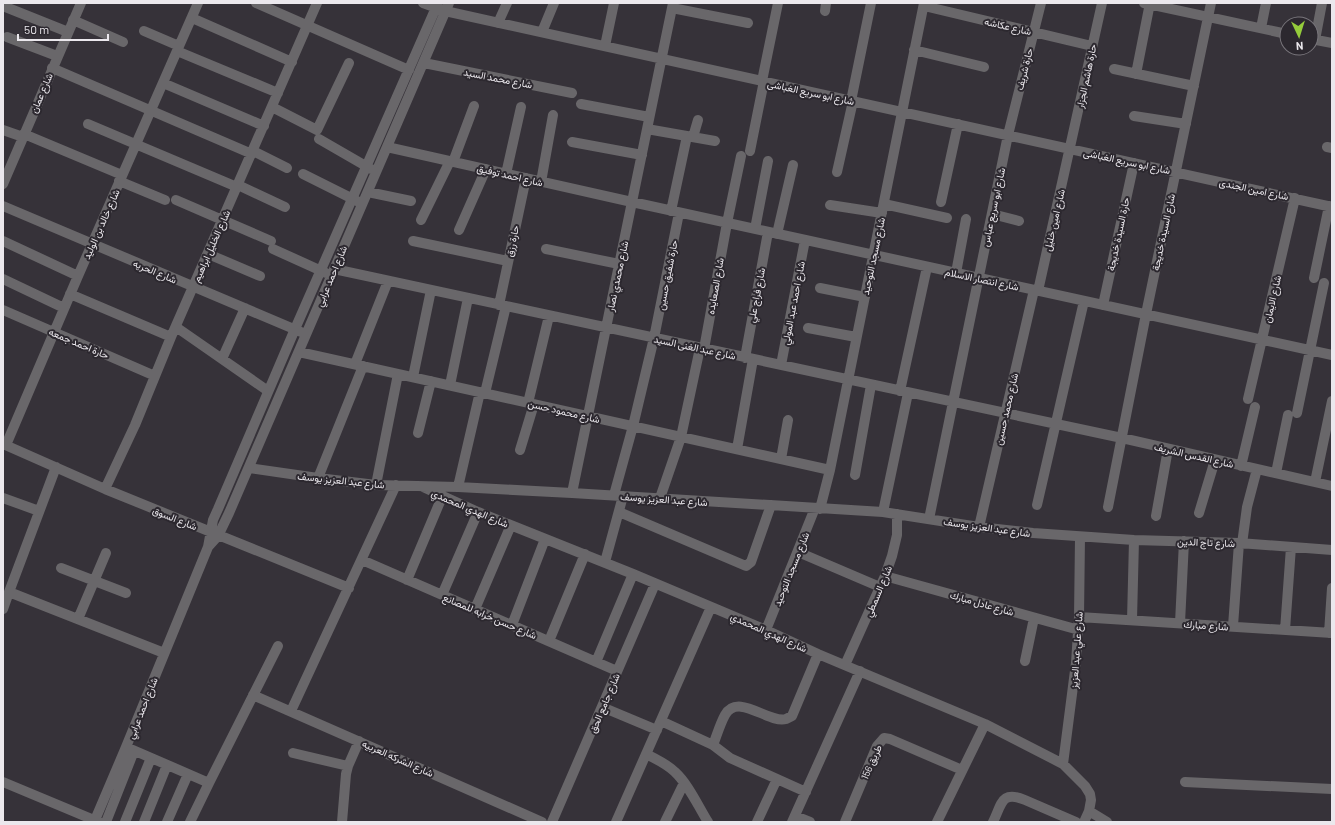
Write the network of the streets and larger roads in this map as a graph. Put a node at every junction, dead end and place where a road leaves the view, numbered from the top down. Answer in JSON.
{"nodes":[{"id":1,"x":80,"y":3,"type":"edge"},
{"id":2,"x":197,"y":3,"type":"edge"},
{"id":3,"x":256,"y":3,"type":"edge"},
{"id":4,"x":317,"y":3,"type":"edge"},
{"id":5,"x":423,"y":3,"type":"edge"},
{"id":6,"x":507,"y":3,"type":"edge"},
{"id":7,"x":554,"y":3,"type":"edge"},
{"id":8,"x":614,"y":3,"type":"edge"},
{"id":9,"x":778,"y":3,"type":"edge"},
{"id":10,"x":871,"y":3,"type":"edge"},
{"id":11,"x":1041,"y":3,"type":"edge"},
{"id":12,"x":1102,"y":3,"type":"edge"},
{"id":13,"x":1148,"y":3,"type":"edge"},
{"id":14,"x":1211,"y":3,"type":"edge"},
{"id":15,"x":1266,"y":3,"type":"edge"},
{"id":16,"x":1322,"y":3,"type":"edge"},
{"id":17,"x":924,"y":4,"type":"edge"},
{"id":18,"x":673,"y":5,"type":"edge"},
{"id":19,"x":3,"y":6,"type":"edge"},
{"id":20,"x":442,"y":6,"type":"edge"},
{"id":21,"x":1319,"y":16,"type":"edge"},
{"id":22,"x":1208,"y":17,"type":"junction"},
{"id":23,"x":192,"y":18,"type":"junction"},
{"id":24,"x":73,"y":20,"type":"junction"},
{"id":25,"x":498,"y":23,"type":"junction"},
{"id":26,"x":748,"y":23,"type":"dead end"},
{"id":27,"x":307,"y":26,"type":"junction"},
{"id":28,"x":1261,"y":28,"type":"junction"},
{"id":29,"x":144,"y":31,"type":"dead end"},
{"id":30,"x":68,"y":32,"type":"junction"},
{"id":31,"x":542,"y":32,"type":"junction"},
{"id":32,"x":1034,"y":32,"type":"junction"},
{"id":33,"x":1279,"y":32,"type":"edge"},
{"id":34,"x":7,"y":37,"type":"dead end"},
{"id":35,"x":1319,"y":40,"type":"edge"},
{"id":36,"x":123,"y":42,"type":"dead end"},
{"id":37,"x":1332,"y":43,"type":"edge"},
{"id":38,"x":605,"y":46,"type":"junction"},
{"id":39,"x":1092,"y":46,"type":"junction"},
{"id":40,"x":178,"y":49,"type":"junction"},
{"id":41,"x":914,"y":50,"type":"junction"},
{"id":42,"x":57,"y":56,"type":"junction"},
{"id":43,"x":661,"y":59,"type":"junction"},
{"id":44,"x":292,"y":62,"type":"junction"},
{"id":45,"x":349,"y":63,"type":"dead end"},
{"id":46,"x":424,"y":63,"type":"junction"},
{"id":47,"x":984,"y":67,"type":"dead end"},
{"id":48,"x":52,"y":68,"type":"junction"},
{"id":49,"x":1114,"y":69,"type":"dead end"},
{"id":50,"x":409,"y":70,"type":"junction"},
{"id":51,"x":1136,"y":74,"type":"junction"},
{"id":52,"x":763,"y":81,"type":"junction"},
{"id":53,"x":163,"y":83,"type":"junction"},
{"id":54,"x":1194,"y":86,"type":"junction"},
{"id":55,"x":278,"y":93,"type":"junction"},
{"id":56,"x":572,"y":93,"type":"dead end"},
{"id":57,"x":852,"y":101,"type":"junction"},
{"id":58,"x":581,"y":104,"type":"dead end"},
{"id":59,"x":474,"y":106,"type":"dead end"},
{"id":60,"x":272,"y":107,"type":"junction"},
{"id":61,"x":521,"y":107,"type":"dead end"},
{"id":62,"x":151,"y":110,"type":"junction"},
{"id":63,"x":902,"y":112,"type":"junction"},
{"id":64,"x":553,"y":116,"type":"dead end"},
{"id":65,"x":1134,"y":116,"type":"dead end"},
{"id":66,"x":649,"y":117,"type":"junction"},
{"id":67,"x":698,"y":120,"type":"dead end"},
{"id":68,"x":88,"y":124,"type":"dead end"},
{"id":69,"x":958,"y":124,"type":"junction"},
{"id":70,"x":1186,"y":124,"type":"junction"},
{"id":71,"x":264,"y":126,"type":"junction"},
{"id":72,"x":647,"y":129,"type":"junction"},
{"id":73,"x":3,"y":130,"type":"edge"},
{"id":74,"x":1008,"y":135,"type":"junction"},
{"id":75,"x":24,"y":136,"type":"junction"},
{"id":76,"x":690,"y":137,"type":"junction"},
{"id":77,"x":318,"y":139,"type":"dead end"},
{"id":78,"x":572,"y":142,"type":"dead end"},
{"id":79,"x":714,"y":142,"type":"dead end"},
{"id":80,"x":136,"y":144,"type":"junction"},
{"id":81,"x":387,"y":147,"type":"junction"},
{"id":82,"x":1070,"y":149,"type":"junction"},
{"id":83,"x":252,"y":152,"type":"junction"},
{"id":84,"x":642,"y":155,"type":"junction"},
{"id":85,"x":768,"y":161,"type":"dead end"},
{"id":86,"x":452,"y":162,"type":"junction"},
{"id":87,"x":1134,"y":163,"type":"junction"},
{"id":88,"x":793,"y":165,"type":"dead end"},
{"id":89,"x":367,"y":166,"type":"junction"},
{"id":90,"x":286,"y":168,"type":"dead end"},
{"id":91,"x":486,"y":169,"type":"junction"},
{"id":92,"x":377,"y":172,"type":"junction"},
{"id":93,"x":837,"y":172,"type":"dead end"},
{"id":94,"x":1176,"y":172,"type":"junction"},
{"id":95,"x":303,"y":174,"type":"dead end"},
{"id":96,"x":506,"y":174,"type":"junction"},
{"id":97,"x":121,"y":178,"type":"junction"},
{"id":98,"x":526,"y":178,"type":"junction"},
{"id":99,"x":541,"y":182,"type":"junction"},
{"id":100,"x":3,"y":184,"type":"edge"},
{"id":101,"x":238,"y":186,"type":"junction"},
{"id":102,"x":368,"y":192,"type":"junction"},
{"id":103,"x":1295,"y":198,"type":"junction"},
{"id":104,"x":352,"y":199,"type":"junction"},
{"id":105,"x":165,"y":200,"type":"dead end"},
{"id":106,"x":176,"y":200,"type":"dead end"},
{"id":107,"x":411,"y":201,"type":"dead end"},
{"id":108,"x":632,"y":202,"type":"junction"},
{"id":109,"x":941,"y":202,"type":"dead end"},
{"id":110,"x":363,"y":204,"type":"junction"},
{"id":111,"x":830,"y":205,"type":"dead end"},
{"id":112,"x":3,"y":206,"type":"edge"},
{"id":113,"x":1331,"y":206,"type":"edge"},
{"id":114,"x":285,"y":207,"type":"dead end"},
{"id":115,"x":883,"y":208,"type":"junction"},
{"id":116,"x":675,"y":212,"type":"junction"},
{"id":117,"x":992,"y":214,"type":"junction"},
{"id":118,"x":947,"y":218,"type":"dead end"},
{"id":119,"x":966,"y":219,"type":"dead end"},
{"id":120,"x":421,"y":220,"type":"dead end"},
{"id":121,"x":222,"y":221,"type":"junction"},
{"id":122,"x":1019,"y":221,"type":"dead end"},
{"id":123,"x":727,"y":223,"type":"junction"},
{"id":124,"x":755,"y":229,"type":"junction"},
{"id":125,"x":459,"y":230,"type":"dead end"},
{"id":126,"x":773,"y":233,"type":"junction"},
{"id":127,"x":805,"y":240,"type":"junction"},
{"id":128,"x":3,"y":241,"type":"edge"},
{"id":129,"x":413,"y":241,"type":"dead end"},
{"id":130,"x":92,"y":244,"type":"junction"},
{"id":131,"x":546,"y":249,"type":"dead end"},
{"id":132,"x":208,"y":254,"type":"junction"},
{"id":133,"x":873,"y":255,"type":"junction"},
{"id":134,"x":508,"y":261,"type":"junction"},
{"id":135,"x":619,"y":264,"type":"junction"},
{"id":136,"x":927,"y":267,"type":"junction"},
{"id":137,"x":321,"y":270,"type":"junction"},
{"id":138,"x":333,"y":272,"type":"junction"},
{"id":139,"x":956,"y":273,"type":"junction"},
{"id":140,"x":78,"y":276,"type":"junction"},
{"id":141,"x":260,"y":276,"type":"dead end"},
{"id":142,"x":978,"y":278,"type":"junction"},
{"id":143,"x":1314,"y":278,"type":"dead end"},
{"id":144,"x":3,"y":279,"type":"edge"},
{"id":145,"x":388,"y":281,"type":"junction"},
{"id":146,"x":1324,"y":283,"type":"dead end"},
{"id":147,"x":194,"y":287,"type":"junction"},
{"id":148,"x":820,"y":288,"type":"dead end"},
{"id":149,"x":432,"y":290,"type":"junction"},
{"id":150,"x":1036,"y":290,"type":"junction"},
{"id":151,"x":70,"y":294,"type":"junction"},
{"id":152,"x":865,"y":297,"type":"junction"},
{"id":153,"x":468,"y":298,"type":"junction"},
{"id":154,"x":1084,"y":301,"type":"junction"},
{"id":155,"x":1103,"y":305,"type":"junction"},
{"id":156,"x":502,"y":306,"type":"junction"},
{"id":157,"x":64,"y":308,"type":"junction"},
{"id":158,"x":245,"y":308,"type":"junction"},
{"id":159,"x":3,"y":310,"type":"edge"},
{"id":160,"x":1146,"y":314,"type":"junction"},
{"id":161,"x":549,"y":316,"type":"junction"},
{"id":162,"x":176,"y":327,"type":"junction"},
{"id":163,"x":606,"y":328,"type":"junction"},
{"id":164,"x":808,"y":328,"type":"dead end"},
{"id":165,"x":295,"y":329,"type":"junction"},
{"id":166,"x":54,"y":332,"type":"junction"},
{"id":167,"x":306,"y":334,"type":"junction"},
{"id":168,"x":171,"y":337,"type":"junction"},
{"id":169,"x":856,"y":337,"type":"junction"},
{"id":170,"x":654,"y":338,"type":"junction"},
{"id":171,"x":1262,"y":340,"type":"junction"},
{"id":172,"x":702,"y":348,"type":"junction"},
{"id":173,"x":1310,"y":350,"type":"junction"},
{"id":174,"x":299,"y":352,"type":"junction"},
{"id":175,"x":1332,"y":355,"type":"edge"},
{"id":176,"x":749,"y":358,"type":"junction"},
{"id":177,"x":222,"y":359,"type":"junction"},
{"id":178,"x":359,"y":365,"type":"junction"},
{"id":179,"x":781,"y":365,"type":"junction"},
{"id":180,"x":398,"y":374,"type":"junction"},
{"id":181,"x":155,"y":376,"type":"junction"},
{"id":182,"x":413,"y":377,"type":"junction"},
{"id":183,"x":848,"y":380,"type":"junction"},
{"id":184,"x":431,"y":381,"type":"junction"},
{"id":185,"x":450,"y":385,"type":"junction"},
{"id":186,"x":871,"y":385,"type":"junction"},
{"id":187,"x":268,"y":391,"type":"junction"},
{"id":188,"x":483,"y":392,"type":"junction"},
{"id":189,"x":904,"y":392,"type":"junction"},
{"id":190,"x":1332,"y":401,"type":"edge"},
{"id":191,"x":952,"y":402,"type":"junction"},
{"id":192,"x":531,"y":403,"type":"junction"},
{"id":193,"x":1005,"y":414,"type":"junction"},
{"id":194,"x":588,"y":416,"type":"junction"},
{"id":195,"x":788,"y":420,"type":"dead end"},
{"id":196,"x":1056,"y":424,"type":"junction"},
{"id":197,"x":633,"y":426,"type":"junction"},
{"id":198,"x":418,"y":433,"type":"dead end"},
{"id":199,"x":681,"y":437,"type":"junction"},
{"id":200,"x":1122,"y":438,"type":"junction"},
{"id":201,"x":4,"y":444,"type":"edge"},
{"id":202,"x":737,"y":449,"type":"junction"},
{"id":203,"x":1168,"y":449,"type":"junction"},
{"id":204,"x":520,"y":450,"type":"dead end"},
{"id":205,"x":781,"y":459,"type":"junction"},
{"id":206,"x":1215,"y":460,"type":"junction"},
{"id":207,"x":1241,"y":466,"type":"junction"},
{"id":208,"x":56,"y":467,"type":"junction"},
{"id":209,"x":249,"y":468,"type":"junction"},
{"id":210,"x":1256,"y":469,"type":"junction"},
{"id":211,"x":830,"y":470,"type":"junction"},
{"id":212,"x":1276,"y":473,"type":"junction"},
{"id":213,"x":855,"y":476,"type":"dead end"},
{"id":214,"x":318,"y":478,"type":"junction"},
{"id":215,"x":1315,"y":482,"type":"junction"},
{"id":216,"x":376,"y":485,"type":"junction"},
{"id":217,"x":396,"y":485,"type":"junction"},
{"id":218,"x":418,"y":485,"type":"junction"},
{"id":219,"x":1332,"y":486,"type":"edge"},
{"id":220,"x":458,"y":487,"type":"junction"},
{"id":221,"x":105,"y":489,"type":"junction"},
{"id":222,"x":572,"y":493,"type":"junction"},
{"id":223,"x":618,"y":496,"type":"junction"},
{"id":224,"x":442,"y":497,"type":"junction"},
{"id":225,"x":3,"y":498,"type":"edge"},
{"id":226,"x":660,"y":498,"type":"junction"},
{"id":227,"x":771,"y":505,"type":"junction"},
{"id":228,"x":1037,"y":505,"type":"dead end"},
{"id":229,"x":1108,"y":507,"type":"dead end"},
{"id":230,"x":818,"y":509,"type":"junction"},
{"id":231,"x":39,"y":511,"type":"junction"},
{"id":232,"x":478,"y":512,"type":"junction"},
{"id":233,"x":620,"y":512,"type":"junction"},
{"id":234,"x":883,"y":512,"type":"junction"},
{"id":235,"x":1199,"y":513,"type":"dead end"},
{"id":236,"x":898,"y":514,"type":"junction"},
{"id":237,"x":1156,"y":516,"type":"dead end"},
{"id":238,"x":929,"y":519,"type":"junction"},
{"id":239,"x":511,"y":525,"type":"junction"},
{"id":240,"x":979,"y":527,"type":"junction"},
{"id":241,"x":214,"y":534,"type":"junction"},
{"id":242,"x":1080,"y":537,"type":"junction"},
{"id":243,"x":545,"y":539,"type":"junction"},
{"id":244,"x":1134,"y":540,"type":"junction"},
{"id":245,"x":1184,"y":541,"type":"junction"},
{"id":246,"x":1241,"y":544,"type":"junction"},
{"id":247,"x":1291,"y":547,"type":"junction"},
{"id":248,"x":1332,"y":550,"type":"edge"},
{"id":249,"x":798,"y":552,"type":"junction"},
{"id":250,"x":106,"y":553,"type":"dead end"},
{"id":251,"x":585,"y":554,"type":"junction"},
{"id":252,"x":362,"y":560,"type":"junction"},
{"id":253,"x":605,"y":562,"type":"junction"},
{"id":254,"x":61,"y":568,"type":"dead end"},
{"id":255,"x":633,"y":574,"type":"junction"},
{"id":256,"x":885,"y":576,"type":"junction"},
{"id":257,"x":407,"y":580,"type":"junction"},
{"id":258,"x":94,"y":581,"type":"junction"},
{"id":259,"x":655,"y":584,"type":"junction"},
{"id":260,"x":880,"y":587,"type":"junction"},
{"id":261,"x":349,"y":588,"type":"junction"},
{"id":262,"x":1332,"y":588,"type":"edge"},
{"id":263,"x":9,"y":592,"type":"junction"},
{"id":264,"x":126,"y":593,"type":"dead end"},
{"id":265,"x":442,"y":595,"type":"junction"},
{"id":266,"x":711,"y":607,"type":"junction"},
{"id":267,"x":3,"y":609,"type":"edge"},
{"id":268,"x":475,"y":609,"type":"junction"},
{"id":269,"x":1079,"y":617,"type":"junction"},
{"id":270,"x":1034,"y":618,"type":"junction"},
{"id":271,"x":78,"y":620,"type":"junction"},
{"id":272,"x":1132,"y":620,"type":"junction"},
{"id":273,"x":1180,"y":623,"type":"junction"},
{"id":274,"x":512,"y":625,"type":"junction"},
{"id":275,"x":1233,"y":626,"type":"junction"},
{"id":276,"x":766,"y":630,"type":"junction"},
{"id":277,"x":1078,"y":630,"type":"junction"},
{"id":278,"x":1285,"y":630,"type":"junction"},
{"id":279,"x":1330,"y":633,"type":"edge"},
{"id":280,"x":549,"y":641,"type":"junction"},
{"id":281,"x":278,"y":646,"type":"dead end"},
{"id":282,"x":164,"y":653,"type":"junction"},
{"id":283,"x":818,"y":654,"type":"junction"},
{"id":284,"x":1025,"y":661,"type":"dead end"},
{"id":285,"x":596,"y":662,"type":"junction"},
{"id":286,"x":845,"y":665,"type":"junction"},
{"id":287,"x":617,"y":671,"type":"junction"},
{"id":288,"x":860,"y":671,"type":"junction"},
{"id":289,"x":253,"y":695,"type":"junction"},
{"id":290,"x":602,"y":707,"type":"junction"},
{"id":291,"x":291,"y":711,"type":"junction"},
{"id":292,"x":985,"y":724,"type":"junction"},
{"id":293,"x":659,"y":725,"type":"junction"},
{"id":294,"x":359,"y":741,"type":"junction"},
{"id":295,"x":713,"y":745,"type":"junction"},
{"id":296,"x":130,"y":749,"type":"junction"},
{"id":297,"x":293,"y":753,"type":"dead end"},
{"id":298,"x":646,"y":754,"type":"junction"},
{"id":299,"x":151,"y":758,"type":"junction"},
{"id":300,"x":1063,"y":764,"type":"junction"},
{"id":301,"x":167,"y":765,"type":"junction"},
{"id":302,"x":348,"y":766,"type":"junction"},
{"id":303,"x":962,"y":770,"type":"junction"},
{"id":304,"x":188,"y":774,"type":"junction"},
{"id":305,"x":777,"y":779,"type":"junction"},
{"id":306,"x":3,"y":782,"type":"edge"},
{"id":307,"x":1185,"y":782,"type":"dead end"},
{"id":308,"x":209,"y":783,"type":"junction"},
{"id":309,"x":684,"y":783,"type":"junction"},
{"id":310,"x":1332,"y":789,"type":"edge"},
{"id":311,"x":806,"y":792,"type":"junction"},
{"id":312,"x":1089,"y":811,"type":"junction"},
{"id":313,"x":794,"y":819,"type":"edge"},
{"id":314,"x":91,"y":820,"type":"edge"},
{"id":315,"x":106,"y":822,"type":"edge"},
{"id":316,"x":125,"y":822,"type":"edge"},
{"id":317,"x":144,"y":822,"type":"edge"},
{"id":318,"x":167,"y":822,"type":"edge"},
{"id":319,"x":190,"y":822,"type":"edge"},
{"id":320,"x":342,"y":822,"type":"edge"},
{"id":321,"x":542,"y":822,"type":"edge"},
{"id":322,"x":552,"y":822,"type":"edge"},
{"id":323,"x":616,"y":822,"type":"edge"},
{"id":324,"x":665,"y":822,"type":"edge"},
{"id":325,"x":708,"y":822,"type":"edge"},
{"id":326,"x":757,"y":822,"type":"edge"},
{"id":327,"x":810,"y":822,"type":"edge"},
{"id":328,"x":845,"y":822,"type":"edge"},
{"id":329,"x":937,"y":822,"type":"edge"},
{"id":330,"x":994,"y":822,"type":"edge"},
{"id":331,"x":1076,"y":822,"type":"edge"},
{"id":332,"x":1084,"y":822,"type":"edge"},
{"id":333,"x":1108,"y":822,"type":"edge"}],
"edges":[{"from":1,"to":24,"type":"street","name":"شارع عمان"},
{"from":2,"to":23,"type":"street","name":"شارع خالد بن الوليد"},
{"from":3,"to":27,"type":"street"},
{"from":4,"to":27,"type":"street","name":"شارع الخليل ابراهيم"},
{"from":5,"to":20,"type":"street","name":"شارع ابو سريع الغباشى"},
{"from":6,"to":25,"type":"street"},
{"from":7,"to":31,"type":"street"},
{"from":8,"to":38,"type":"street"},
{"from":9,"to":52,"type":"street","name":"شارع الصعايده"},
{"from":10,"to":57,"type":"street"},
{"from":11,"to":32,"type":"street","name":"حارة شريف"},
{"from":12,"to":39,"type":"street","name":"حارة هاشم الجزار"},
{"from":13,"to":22,"type":"street"},
{"from":13,"to":51,"type":"street"},
{"from":14,"to":22,"type":"street","name":"شارع السيدة خديجة"},
{"from":15,"to":28,"type":"street"},
{"from":16,"to":21,"type":"street"},
{"from":17,"to":32,"type":"street","name":"شارع عكاشه"},
{"from":17,"to":41,"type":"street","name":"شارع مسجد التوحيد"},
{"from":18,"to":26,"type":"street"},
{"from":18,"to":43,"type":"street","name":"شارع محمدي نصار"},
{"from":19,"to":30,"type":"street"},
{"from":20,"to":25,"type":"street","name":"شارع ابو سريع الغباشى"},
{"from":20,"to":46,"type":"street","name":"شارع احمد عرابي"},
{"from":20,"to":50,"type":"street","name":"شارع احمد عرابي"},
{"from":22,"to":28,"type":"street"},
{"from":22,"to":54,"type":"street","name":"شارع السيدة خديجة"},
{"from":23,"to":40,"type":"street","name":"شارع خالد بن الوليد"},
{"from":23,"to":44,"type":"street"},
{"from":24,"to":30,"type":"street","name":"شارع عمان"},
{"from":24,"to":36,"type":"street"},
{"from":25,"to":31,"type":"street","name":"شارع ابو سريع الغباشى"},
{"from":27,"to":44,"type":"street","name":"شارع الخليل ابراهيم"},
{"from":27,"to":50,"type":"street"},
{"from":28,"to":33,"type":"street"},
{"from":29,"to":40,"type":"street"},
{"from":30,"to":42,"type":"street","name":"شارع عمان"},
{"from":31,"to":38,"type":"street","name":"شارع ابو سريع الغباشى"},
{"from":32,"to":39,"type":"street","name":"شارع عكاشه"},
{"from":32,"to":74,"type":"street","name":"حارة شريف"},
{"from":34,"to":42,"type":"street"},
{"from":35,"to":37,"type":"street"},
{"from":38,"to":43,"type":"street","name":"شارع ابو سريع الغباشى"},
{"from":39,"to":82,"type":"street","name":"حارة هاشم الجزار"},
{"from":40,"to":53,"type":"street","name":"شارع خالد بن الوليد"},
{"from":40,"to":55,"type":"street"},
{"from":41,"to":47,"type":"street"},
{"from":41,"to":63,"type":"street","name":"شارع مسجد التوحيد"},
{"from":42,"to":48,"type":"street","name":"شارع عمان"},
{"from":43,"to":52,"type":"street","name":"شارع ابو سريع الغباشى"},
{"from":43,"to":66,"type":"street","name":"شارع محمدي نصار"},
{"from":44,"to":55,"type":"street","name":"شارع الخليل ابراهيم"},
{"from":45,"to":60,"type":"street"},
{"from":46,"to":56,"type":"street","name":"شارع محمد السيد"},
{"from":46,"to":81,"type":"street","name":"شارع احمد عرابي"},
{"from":48,"to":62,"type":"street"},
{"from":48,"to":75,"type":"street","name":"شارع عمان"},
{"from":49,"to":51,"type":"street"},
{"from":50,"to":89,"type":"street","name":"شارع احمد عرابي"},
{"from":51,"to":54,"type":"street"},
{"from":52,"to":57,"type":"street","name":"شارع ابو سريع الغباشى"},
{"from":52,"to":123,"type":"street","name":"شارع الصعايده"},
{"from":53,"to":62,"type":"street","name":"شارع خالد بن الوليد"},
{"from":53,"to":71,"type":"street"},
{"from":54,"to":70,"type":"street","name":"شارع السيدة خديجة"},
{"from":55,"to":60,"type":"street","name":"شارع الخليل ابراهيم"},
{"from":57,"to":63,"type":"street","name":"شارع ابو سريع الغباشى"},
{"from":57,"to":93,"type":"street"},
{"from":58,"to":66,"type":"street"},
{"from":59,"to":86,"type":"street"},
{"from":60,"to":71,"type":"street","name":"شارع الخليل ابراهيم"},
{"from":61,"to":96,"type":"street"},
{"from":62,"to":80,"type":"street","name":"شارع خالد بن الوليد"},
{"from":62,"to":83,"type":"street"},
{"from":63,"to":69,"type":"street","name":"شارع ابو سريع الغباشى"},
{"from":63,"to":115,"type":"street","name":"شارع مسجد التوحيد"},
{"from":64,"to":99,"type":"street"},
{"from":65,"to":70,"type":"street"},
{"from":66,"to":72,"type":"street","name":"شارع محمدي نصار"},
{"from":67,"to":76,"type":"street","name":"حارة شفيق حسين"},
{"from":68,"to":80,"type":"street"},
{"from":69,"to":74,"type":"street","name":"شارع ابو سريع الغباشى"},
{"from":69,"to":109,"type":"street"},
{"from":70,"to":94,"type":"street","name":"شارع السيدة خديجة"},
{"from":71,"to":83,"type":"street","name":"شارع الخليل ابراهيم"},
{"from":72,"to":76,"type":"street"},
{"from":72,"to":84,"type":"street","name":"شارع محمدي نصار"},
{"from":73,"to":75,"type":"street"},
{"from":74,"to":82,"type":"street","name":"شارع ابو سريع الغباشى"},
{"from":74,"to":117,"type":"street","name":"شارع ابو سريع عباس"},
{"from":75,"to":97,"type":"street"},
{"from":75,"to":100,"type":"street","name":"شارع عمان"},
{"from":76,"to":79,"type":"street"},
{"from":76,"to":116,"type":"street","name":"حارة شفيق حسين"},
{"from":77,"to":89,"type":"street"},
{"from":78,"to":84,"type":"street"},
{"from":80,"to":97,"type":"street","name":"شارع خالد بن الوليد"},
{"from":80,"to":101,"type":"street"},
{"from":81,"to":86,"type":"street","name":"شارع احمد توفيق"},
{"from":81,"to":92,"type":"street","name":"شارع احمد عرابي"},
{"from":82,"to":87,"type":"street","name":"شارع ابو سريع الغباشى"},
{"from":82,"to":150,"type":"street","name":"شارع امين خليل"},
{"from":83,"to":90,"type":"street"},
{"from":83,"to":101,"type":"street","name":"شارع الخليل ابراهيم"},
{"from":84,"to":108,"type":"street","name":"شارع محمدي نصار"},
{"from":85,"to":124,"type":"street"},
{"from":86,"to":91,"type":"street","name":"شارع احمد توفيق"},
{"from":86,"to":120,"type":"street"},
{"from":87,"to":94,"type":"street","name":"شارع ابو سريع الغباشى"},
{"from":87,"to":155,"type":"street","name":"حارة السيدة خديجة"},
{"from":88,"to":126,"type":"street","name":"شارع فراج علي"},
{"from":89,"to":92,"type":"street"},
{"from":89,"to":104,"type":"street","name":"شارع احمد عرابي"},
{"from":91,"to":96,"type":"street","name":"شارع احمد توفيق"},
{"from":91,"to":125,"type":"street"},
{"from":92,"to":102,"type":"street","name":"شارع احمد عرابي"},
{"from":94,"to":103,"type":"street","name":"شارع امين الجندى"},
{"from":94,"to":160,"type":"street","name":"شارع السيدة خديجة"},
{"from":95,"to":104,"type":"street"},
{"from":96,"to":98,"type":"street","name":"شارع احمد توفيق"},
{"from":97,"to":105,"type":"street"},
{"from":97,"to":130,"type":"street","name":"شارع خالد بن الوليد"},
{"from":98,"to":99,"type":"street","name":"شارع احمد توفيق"},
{"from":98,"to":134,"type":"street","name":"حارة رزق"},
{"from":99,"to":108,"type":"street","name":"شارع احمد توفيق"},
{"from":101,"to":114,"type":"street"},
{"from":101,"to":121,"type":"street","name":"شارع الخليل ابراهيم"},
{"from":102,"to":107,"type":"street"},
{"from":102,"to":110,"type":"street","name":"شارع احمد عرابي"},
{"from":103,"to":113,"type":"street","name":"شارع امين الجندى"},
{"from":103,"to":171,"type":"street","name":"شارع الايمان"},
{"from":104,"to":110,"type":"street"},
{"from":104,"to":137,"type":"street","name":"شارع احمد عرابي"},
{"from":106,"to":121,"type":"street","name":"شارع عبد الغنى السيد"},
{"from":108,"to":116,"type":"street","name":"شارع انتصار الاسلام"},
{"from":108,"to":135,"type":"street","name":"شارع محمدي نصار"},
{"from":110,"to":138,"type":"street","name":"شارع احمد عرابي"},
{"from":111,"to":115,"type":"street"},
{"from":112,"to":130,"type":"street","name":"شارع الحريه"},
{"from":113,"to":143,"type":"street"},
{"from":115,"to":118,"type":"street"},
{"from":115,"to":133,"type":"street","name":"شارع مسجد التوحيد"},
{"from":116,"to":123,"type":"street","name":"شارع انتصار الاسلام"},
{"from":116,"to":170,"type":"street","name":"حارة شفيق حسين"},
{"from":117,"to":122,"type":"street"},
{"from":117,"to":142,"type":"street","name":"شارع ابو سريع عباس"},
{"from":119,"to":139,"type":"street"},
{"from":121,"to":132,"type":"street","name":"شارع الخليل ابراهيم"},
{"from":121,"to":137,"type":"street","name":"شارع عبد الغنى السيد"},
{"from":123,"to":124,"type":"street","name":"شارع انتصار الاسلام"},
{"from":123,"to":172,"type":"street","name":"شارع الصعايده"},
{"from":124,"to":126,"type":"street","name":"شارع انتصار الاسلام"},
{"from":126,"to":127,"type":"street","name":"شارع انتصار الاسلام"},
{"from":126,"to":176,"type":"street","name":"شارع فراج علي"},
{"from":127,"to":133,"type":"street","name":"شارع انتصار الاسلام"},
{"from":127,"to":179,"type":"street","name":"شارع احمد عبد المولي"},
{"from":128,"to":140,"type":"street"},
{"from":129,"to":134,"type":"street"},
{"from":130,"to":140,"type":"street","name":"شارع خالد بن الوليد"},
{"from":130,"to":147,"type":"street","name":"شارع الحريه"},
{"from":131,"to":135,"type":"street"},
{"from":132,"to":141,"type":"street"},
{"from":132,"to":147,"type":"street","name":"شارع الخليل ابراهيم"},
{"from":133,"to":136,"type":"street","name":"شارع انتصار الاسلام"},
{"from":133,"to":152,"type":"street","name":"شارع مسجد التوحيد"},
{"from":134,"to":156,"type":"street","name":"حارة رزق"},
{"from":135,"to":163,"type":"street","name":"شارع محمدي نصار"},
{"from":136,"to":139,"type":"street","name":"شارع انتصار الاسلام"},
{"from":136,"to":189,"type":"street"},
{"from":137,"to":138,"type":"street","name":"شارع عبد الغنى السيد"},
{"from":137,"to":165,"type":"street","name":"شارع احمد عرابي"},
{"from":138,"to":145,"type":"street","name":"شارع عبد الغنى السيد"},
{"from":138,"to":167,"type":"street","name":"شارع احمد عرابي"},
{"from":139,"to":142,"type":"street","name":"شارع انتصار الاسلام"},
{"from":140,"to":151,"type":"street","name":"شارع خالد بن الوليد"},
{"from":142,"to":150,"type":"street","name":"شارع انتصار الاسلام"},
{"from":142,"to":191,"type":"street","name":"شارع ابو سريع عباس"},
{"from":144,"to":157,"type":"street"},
{"from":145,"to":149,"type":"street","name":"شارع عبد الغنى السيد"},
{"from":145,"to":178,"type":"street"},
{"from":146,"to":173,"type":"street"},
{"from":147,"to":158,"type":"street","name":"شارع الحريه"},
{"from":147,"to":162,"type":"street","name":"شارع الخليل ابراهيم"},
{"from":148,"to":152,"type":"street"},
{"from":149,"to":153,"type":"street","name":"شارع عبد الغنى السيد"},
{"from":149,"to":182,"type":"street"},
{"from":150,"to":154,"type":"street","name":"شارع انتصار الاسلام"},
{"from":150,"to":193,"type":"street","name":"شارع محمد حسين"},
{"from":151,"to":157,"type":"street","name":"شارع خالد بن الوليد"},
{"from":151,"to":168,"type":"street"},
{"from":152,"to":169,"type":"street","name":"شارع مسجد التوحيد"},
{"from":153,"to":156,"type":"street","name":"شارع عبد الغنى السيد"},
{"from":153,"to":185,"type":"street"},
{"from":154,"to":155,"type":"street","name":"شارع انتصار الاسلام"},
{"from":154,"to":196,"type":"street"},
{"from":155,"to":160,"type":"street","name":"شارع انتصار الاسلام"},
{"from":156,"to":161,"type":"street","name":"شارع عبد الغنى السيد"},
{"from":156,"to":188,"type":"street","name":"حارة رزق"},
{"from":157,"to":166,"type":"street","name":"شارع خالد بن الوليد"},
{"from":158,"to":165,"type":"street","name":"شارع الحريه"},
{"from":158,"to":177,"type":"street"},
{"from":159,"to":166,"type":"street","name":"حارة احمد جمعه"},
{"from":160,"to":171,"type":"street","name":"شارع انتصار الاسلام"},
{"from":160,"to":200,"type":"street","name":"شارع السيدة خديجة"},
{"from":161,"to":163,"type":"street","name":"شارع عبد الغنى السيد"},
{"from":161,"to":192,"type":"street"},
{"from":162,"to":168,"type":"street","name":"شارع الخليل ابراهيم"},
{"from":162,"to":177,"type":"street"},
{"from":163,"to":170,"type":"street","name":"شارع عبد الغنى السيد"},
{"from":163,"to":194,"type":"street","name":"شارع محمدي نصار"},
{"from":164,"to":169,"type":"street"},
{"from":165,"to":167,"type":"street","name":"شارع الحريه"},
{"from":165,"to":187,"type":"street","name":"شارع احمد عرابي"},
{"from":166,"to":181,"type":"street","name":"حارة احمد جمعه"},
{"from":166,"to":201,"type":"street","name":"شارع خالد بن الوليد"},
{"from":167,"to":174,"type":"street","name":"شارع احمد عرابي"},
{"from":168,"to":181,"type":"street","name":"شارع الخليل ابراهيم"},
{"from":169,"to":183,"type":"street","name":"شارع مسجد التوحيد"},
{"from":170,"to":172,"type":"street","name":"شارع عبد الغنى السيد"},
{"from":170,"to":197,"type":"street","name":"حارة شفيق حسين"},
{"from":171,"to":173,"type":"street","name":"شارع انتصار الاسلام"},
{"from":171,"to":207,"type":"street","name":"شارع الايمان"},
{"from":172,"to":176,"type":"street","name":"شارع عبد الغنى السيد"},
{"from":172,"to":199,"type":"street","name":"شارع الصعايده"},
{"from":173,"to":175,"type":"street","name":"شارع انتصار الاسلام"},
{"from":173,"to":212,"type":"street"},
{"from":174,"to":178,"type":"street","name":"شارع محمود حسن"},
{"from":174,"to":209,"type":"street","name":"شارع احمد عرابي"},
{"from":176,"to":179,"type":"street","name":"شارع عبد الغنى السيد"},
{"from":176,"to":202,"type":"street","name":"شارع فراج علي"},
{"from":177,"to":187,"type":"street"},
{"from":178,"to":180,"type":"street","name":"شارع محمود حسن"},
{"from":178,"to":214,"type":"street"},
{"from":179,"to":183,"type":"street","name":"شارع عبد الغنى السيد"},
{"from":180,"to":182,"type":"street","name":"شارع محمود حسن"},
{"from":180,"to":216,"type":"street"},
{"from":181,"to":221,"type":"street","name":"شارع الخليل ابراهيم"},
{"from":182,"to":184,"type":"street","name":"شارع محمود حسن"},
{"from":183,"to":186,"type":"street","name":"شارع عبد الغنى السيد"},
{"from":183,"to":211,"type":"street","name":"شارع مسجد التوحيد"},
{"from":184,"to":185,"type":"street","name":"شارع محمود حسن"},
{"from":184,"to":198,"type":"street"},
{"from":185,"to":188,"type":"street","name":"شارع محمود حسن"},
{"from":186,"to":189,"type":"street","name":"شارع عبد الغنى السيد"},
{"from":186,"to":213,"type":"street"},
{"from":187,"to":241,"type":"street","name":"شارع احمد عرابي"},
{"from":188,"to":192,"type":"street","name":"شارع محمود حسن"},
{"from":188,"to":220,"type":"street","name":"حارة رزق"},
{"from":189,"to":191,"type":"street","name":"شارع عبد الغنى السيد"},
{"from":189,"to":234,"type":"street"},
{"from":190,"to":215,"type":"street"},
{"from":191,"to":193,"type":"street","name":"شارع عبد الغنى السيد"},
{"from":191,"to":238,"type":"street","name":"شارع ابو سريع عباس"},
{"from":192,"to":194,"type":"street","name":"شارع محمود حسن"},
{"from":192,"to":204,"type":"street"},
{"from":193,"to":196,"type":"street","name":"شارع عبد الغنى السيد"},
{"from":193,"to":240,"type":"street","name":"شارع محمد حسين"},
{"from":194,"to":197,"type":"street","name":"شارع محمود حسن"},
{"from":194,"to":222,"type":"street","name":"شارع محمدي نصار"},
{"from":195,"to":205,"type":"street"},
{"from":196,"to":200,"type":"street","name":"شارع القدس الشريف"},
{"from":196,"to":228,"type":"street"},
{"from":197,"to":199,"type":"street","name":"شارع محمود حسن"},
{"from":197,"to":223,"type":"street","name":"حارة شفيق حسين"},
{"from":199,"to":202,"type":"street","name":"شارع محمود حسن"},
{"from":199,"to":226,"type":"street","name":"شارع الصعايده"},
{"from":200,"to":203,"type":"street","name":"شارع القدس الشريف"},
{"from":200,"to":229,"type":"street","name":"شارع السيدة خديجة"},
{"from":201,"to":208,"type":"street","name":"شارع السوق"},
{"from":202,"to":205,"type":"street","name":"شارع محمود حسن"},
{"from":203,"to":206,"type":"street","name":"شارع القدس الشريف"},
{"from":203,"to":237,"type":"street"},
{"from":205,"to":211,"type":"street","name":"شارع محمود حسن"},
{"from":206,"to":207,"type":"street","name":"شارع القدس الشريف"},
{"from":206,"to":235,"type":"street"},
{"from":207,"to":210,"type":"street","name":"شارع القدس الشريف"},
{"from":208,"to":221,"type":"street","name":"شارع السوق"},
{"from":208,"to":231,"type":"street"},
{"from":209,"to":214,"type":"street","name":"شارع عبد العزيز يوسف"},
{"from":209,"to":241,"type":"street","name":"شارع احمد عرابي"},
{"from":210,"to":212,"type":"street","name":"شارع القدس الشريف"},
{"from":210,"to":246,"type":"street"},
{"from":211,"to":230,"type":"street","name":"شارع مسجد التوحيد"},
{"from":212,"to":215,"type":"street","name":"شارع القدس الشريف"},
{"from":214,"to":216,"type":"street","name":"شارع عبد العزيز يوسف"},
{"from":215,"to":219,"type":"street","name":"شارع القدس الشريف"},
{"from":216,"to":217,"type":"street","name":"شارع عبد العزيز يوسف"},
{"from":217,"to":218,"type":"street","name":"شارع عبد العزيز يوسف"},
{"from":217,"to":252,"type":"street"},
{"from":218,"to":220,"type":"street","name":"شارع عبد العزيز يوسف"},
{"from":218,"to":224,"type":"street","name":"شارع الهدي المحمدي"},
{"from":220,"to":222,"type":"street","name":"شارع عبد العزيز يوسف"},
{"from":221,"to":241,"type":"street","name":"شارع السوق"},
{"from":222,"to":223,"type":"street","name":"شارع عبد العزيز يوسف"},
{"from":223,"to":226,"type":"street","name":"شارع عبد العزيز يوسف"},
{"from":223,"to":233,"type":"street","name":"حارة شفيق حسين"},
{"from":224,"to":232,"type":"street","name":"شارع الهدي المحمدي"},
{"from":224,"to":257,"type":"street"},
{"from":225,"to":231,"type":"street"},
{"from":226,"to":227,"type":"street","name":"شارع عبد العزيز يوسف"},
{"from":227,"to":230,"type":"street","name":"شارع عبد العزيز يوسف"},
{"from":227,"to":233,"type":"street"},
{"from":230,"to":234,"type":"street","name":"شارع عبد العزيز يوسف"},
{"from":230,"to":249,"type":"street","name":"شارع مسجد التوحيد"},
{"from":231,"to":263,"type":"street"},
{"from":232,"to":239,"type":"street","name":"شارع الهدي المحمدي"},
{"from":232,"to":265,"type":"street"},
{"from":233,"to":253,"type":"street","name":"حارة شفيق حسين"},
{"from":234,"to":236,"type":"street","name":"شارع عبد العزيز يوسف"},
{"from":236,"to":238,"type":"street","name":"شارع عبد العزيز يوسف"},
{"from":236,"to":256,"type":"street","name":"شارع السمطي"},
{"from":238,"to":240,"type":"street","name":"شارع عبد العزيز يوسف"},
{"from":239,"to":243,"type":"street","name":"شارع الهدي المحمدي"},
{"from":239,"to":268,"type":"street"},
{"from":240,"to":242,"type":"street","name":"شارع عبد العزيز يوسف"},
{"from":241,"to":261,"type":"street","name":"شارع السوق"},
{"from":241,"to":282,"type":"street","name":"شارع احمد عرابي"},
{"from":242,"to":244,"type":"street","name":"شارع تاج الدين"},
{"from":242,"to":269,"type":"street","name":"شارع علي عبد العزيز"},
{"from":243,"to":251,"type":"street","name":"شارع الهدي المحمدي"},
{"from":243,"to":274,"type":"street"},
{"from":244,"to":245,"type":"street","name":"شارع تاج الدين"},
{"from":244,"to":272,"type":"street"},
{"from":245,"to":246,"type":"street","name":"شارع تاج الدين"},
{"from":245,"to":273,"type":"street"},
{"from":246,"to":247,"type":"street","name":"شارع تاج الدين"},
{"from":246,"to":275,"type":"street"},
{"from":247,"to":248,"type":"street","name":"شارع تاج الدين"},
{"from":247,"to":278,"type":"street"},
{"from":249,"to":260,"type":"street"},
{"from":249,"to":276,"type":"street","name":"شارع مسجد التوحيد"},
{"from":250,"to":258,"type":"street"},
{"from":251,"to":253,"type":"street","name":"شارع الهدي المحمدي"},
{"from":251,"to":280,"type":"street"},
{"from":252,"to":257,"type":"street","name":"شارع حسن خرابه للمصانع"},
{"from":252,"to":261,"type":"street"},
{"from":253,"to":255,"type":"street","name":"شارع الهدي المحمدي"},
{"from":254,"to":258,"type":"street"},
{"from":255,"to":259,"type":"street","name":"شارع الهدي المحمدي"},
{"from":255,"to":285,"type":"street"},
{"from":256,"to":260,"type":"street","name":"شارع السمطي"},
{"from":256,"to":270,"type":"street","name":"شارع عادل مبارك"},
{"from":257,"to":265,"type":"street","name":"شارع حسن خرابه للمصانع"},
{"from":258,"to":264,"type":"street"},
{"from":258,"to":271,"type":"street"},
{"from":259,"to":266,"type":"street","name":"شارع الهدي المحمدي"},
{"from":259,"to":287,"type":"street","name":"شارع جامع الحق"},
{"from":260,"to":286,"type":"street","name":"شارع السمطي"},
{"from":261,"to":291,"type":"street"},
{"from":262,"to":279,"type":"street"},
{"from":263,"to":267,"type":"street"},
{"from":263,"to":271,"type":"street"},
{"from":265,"to":268,"type":"street","name":"شارع حسن خرابه للمصانع"},
{"from":266,"to":276,"type":"street","name":"شارع الهدي المحمدي"},
{"from":266,"to":293,"type":"street"},
{"from":268,"to":274,"type":"street","name":"شارع حسن خرابه للمصانع"},
{"from":269,"to":272,"type":"street","name":"شارع مبارك"},
{"from":269,"to":277,"type":"street","name":"شارع علي عبد العزيز"},
{"from":270,"to":277,"type":"street","name":"شارع عادل مبارك"},
{"from":270,"to":284,"type":"street"},
{"from":271,"to":282,"type":"street"},
{"from":272,"to":273,"type":"street","name":"شارع مبارك"},
{"from":273,"to":275,"type":"street","name":"شارع مبارك"},
{"from":274,"to":280,"type":"street","name":"شارع حسن خرابه للمصانع"},
{"from":275,"to":278,"type":"street","name":"شارع مبارك"},
{"from":276,"to":283,"type":"street","name":"شارع الهدي المحمدي"},
{"from":277,"to":300,"type":"street","name":"شارع علي عبد العزيز"},
{"from":278,"to":279,"type":"street","name":"شارع مبارك"},
{"from":280,"to":285,"type":"street","name":"شارع حسن خرابه للمصانع"},
{"from":281,"to":289,"type":"street"},
{"from":282,"to":296,"type":"street","name":"شارع احمد عرابي"},
{"from":283,"to":286,"type":"street","name":"شارع الهدي المحمدي"},
{"from":283,"to":295,"type":"street"},
{"from":285,"to":287,"type":"street","name":"شارع حسن خرابه للمصانع"},
{"from":286,"to":288,"type":"street","name":"شارع الهدي المحمدي"},
{"from":287,"to":290,"type":"street","name":"شارع جامع الحق"},
{"from":288,"to":292,"type":"street","name":"شارع الهدي المحمدي"},
{"from":288,"to":311,"type":"street"},
{"from":289,"to":291,"type":"street","name":"شارع الشركه العربيه"},
{"from":289,"to":308,"type":"street"},
{"from":290,"to":293,"type":"street"},
{"from":290,"to":322,"type":"street","name":"شارع جامع الحق"},
{"from":291,"to":294,"type":"street","name":"شارع الشركه العربيه"},
{"from":292,"to":300,"type":"street","name":"شارع الهدي المحمدي"},
{"from":292,"to":303,"type":"street"},
{"from":293,"to":295,"type":"street"},
{"from":293,"to":298,"type":"street"},
{"from":294,"to":302,"type":"street"},
{"from":294,"to":321,"type":"street","name":"شارع الشركه العربيه"},
{"from":295,"to":305,"type":"street"},
{"from":296,"to":299,"type":"street","name":"شارع احمد عرابي"},
{"from":296,"to":314,"type":"street"},
{"from":296,"to":315,"type":"street"},
{"from":297,"to":302,"type":"street"},
{"from":298,"to":309,"type":"street"},
{"from":298,"to":323,"type":"street"},
{"from":299,"to":301,"type":"street","name":"شارع احمد عرابي"},
{"from":299,"to":316,"type":"street"},
{"from":300,"to":312,"type":"street","name":"شارع الهدي المحمدي"},
{"from":301,"to":304,"type":"street","name":"شارع احمد عرابي"},
{"from":301,"to":317,"type":"street"},
{"from":302,"to":320,"type":"street"},
{"from":303,"to":328,"type":"street","name":"طريق 156"},
{"from":303,"to":329,"type":"street"},
{"from":304,"to":308,"type":"street","name":"شارع احمد عرابي"},
{"from":304,"to":318,"type":"street"},
{"from":305,"to":311,"type":"street"},
{"from":305,"to":326,"type":"street"},
{"from":306,"to":314,"type":"street"},
{"from":307,"to":310,"type":"street"},
{"from":308,"to":319,"type":"street"},
{"from":309,"to":324,"type":"street"},
{"from":309,"to":325,"type":"street"},
{"from":311,"to":313,"type":"street"},
{"from":312,"to":332,"type":"street"},
{"from":312,"to":333,"type":"street"},
{"from":313,"to":327,"type":"street"},
{"from":330,"to":331,"type":"street"}]}
